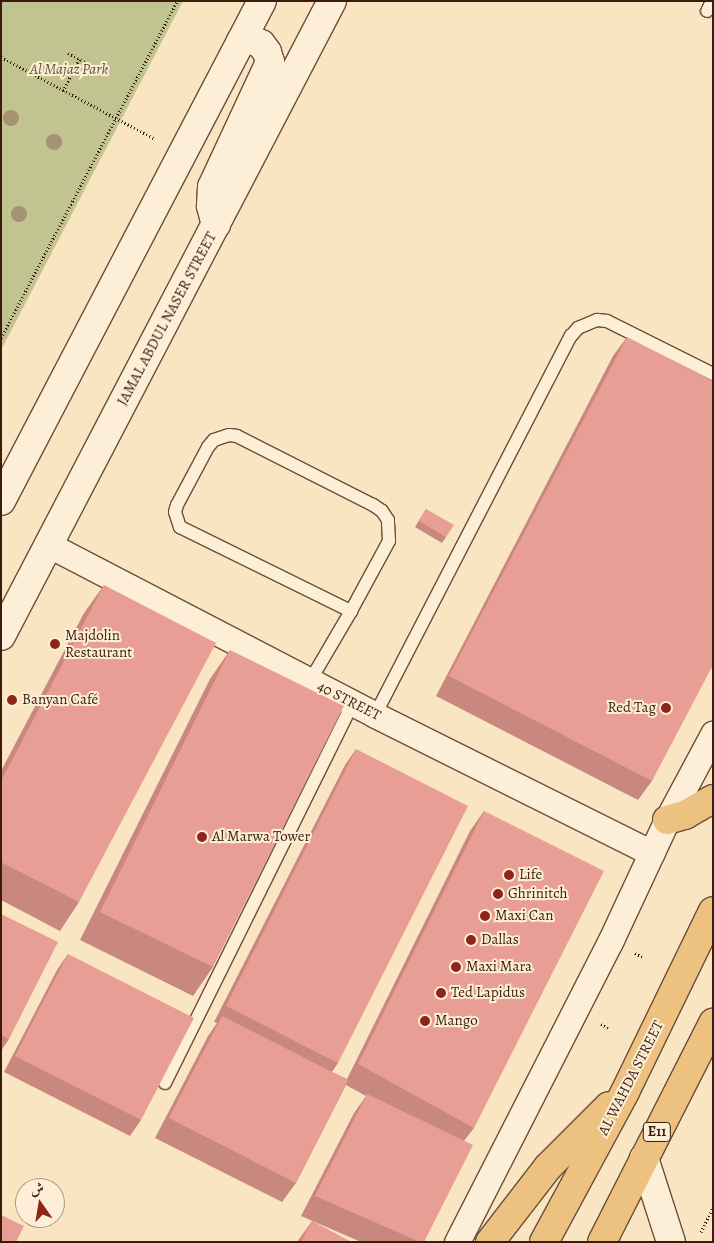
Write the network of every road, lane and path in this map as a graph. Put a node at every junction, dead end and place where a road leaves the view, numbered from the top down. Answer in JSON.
{"nodes":[{"id":1,"x":177,"y":1,"type":"edge"},
{"id":2,"x":262,"y":1,"type":"edge"},
{"id":3,"x":332,"y":1,"type":"edge"},
{"id":4,"x":241,"y":41,"type":"junction"},
{"id":5,"x":68,"y":53,"type":"dead end"},
{"id":6,"x":1,"y":57,"type":"edge"},
{"id":7,"x":79,"y":59,"type":"junction"},
{"id":8,"x":89,"y":64,"type":"dead end"},
{"id":9,"x":62,"y":91,"type":"junction"},
{"id":10,"x":116,"y":118,"type":"junction"},
{"id":11,"x":182,"y":152,"type":"junction"},
{"id":12,"x":216,"y":225,"type":"junction"},
{"id":13,"x":1,"y":338,"type":"edge"},
{"id":14,"x":713,"y":374,"type":"edge"},
{"id":15,"x":1,"y":501,"type":"edge"},
{"id":16,"x":49,"y":545,"type":"junction"},
{"id":17,"x":351,"y":611,"type":"junction"},
{"id":18,"x":1,"y":636,"type":"edge"},
{"id":19,"x":310,"y":681,"type":"junction"},
{"id":20,"x":353,"y":703,"type":"junction"},
{"id":21,"x":375,"y":715,"type":"junction"},
{"id":22,"x":713,"y":734,"type":"edge"},
{"id":23,"x":713,"y":799,"type":"edge"},
{"id":24,"x":667,"y":820,"type":"junction"},
{"id":25,"x":652,"y":853,"type":"junction"},
{"id":26,"x":713,"y":911,"type":"edge"},
{"id":27,"x":713,"y":1023,"type":"edge"},
{"id":28,"x":166,"y":1083,"type":"edge"},
{"id":29,"x":625,"y":1092,"type":"junction"},
{"id":30,"x":644,"y":1158,"type":"junction"},
{"id":31,"x":713,"y":1208,"type":"edge"},
{"id":32,"x":700,"y":1233,"type":"dead end"},
{"id":33,"x":457,"y":1242,"type":"edge"},
{"id":34,"x":490,"y":1242,"type":"edge"},
{"id":35,"x":544,"y":1242,"type":"edge"},
{"id":36,"x":602,"y":1242,"type":"edge"},
{"id":37,"x":671,"y":1242,"type":"edge"}],
"edges":[{"from":1,"to":10,"type":"path"},
{"from":2,"to":4,"type":"street"},
{"from":3,"to":12,"type":"street","name":"JAMAL ABDUL NASER STREET"},
{"from":4,"to":11,"type":"street"},
{"from":4,"to":12,"type":"street"},
{"from":5,"to":7,"type":"path"},
{"from":6,"to":9,"type":"path"},
{"from":7,"to":8,"type":"path"},
{"from":7,"to":9,"type":"path"},
{"from":9,"to":10,"type":"path"},
{"from":10,"to":11,"type":"path"},
{"from":10,"to":13,"type":"path"},
{"from":11,"to":15,"type":"street"},
{"from":12,"to":16,"type":"street","name":"JAMAL ABDUL NASER STREET"},
{"from":14,"to":21,"type":"lane"},
{"from":16,"to":18,"type":"street","name":"JAMAL ABDUL NASER STREET"},
{"from":16,"to":19,"type":"street","name":"40 STREET"},
{"from":17,"to":17,"type":"lane"},
{"from":17,"to":19,"type":"lane"},
{"from":19,"to":20,"type":"street","name":"40 STREET"},
{"from":20,"to":21,"type":"street","name":"40 STREET"},
{"from":20,"to":28,"type":"lane"},
{"from":21,"to":25,"type":"street","name":"40 STREET"},
{"from":22,"to":24,"type":"street"},
{"from":23,"to":24,"type":"highway"},
{"from":24,"to":25,"type":"street"},
{"from":25,"to":33,"type":"street"},
{"from":26,"to":29,"type":"highway","name":"AL WAHDA STREET"},
{"from":27,"to":30,"type":"highway","number":"E11"},
{"from":29,"to":34,"type":"highway"},
{"from":29,"to":35,"type":"highway","name":"AL WAHDA STREET"},
{"from":30,"to":36,"type":"highway","number":"E11"},
{"from":30,"to":37,"type":"street"},
{"from":31,"to":32,"type":"path"}]}
